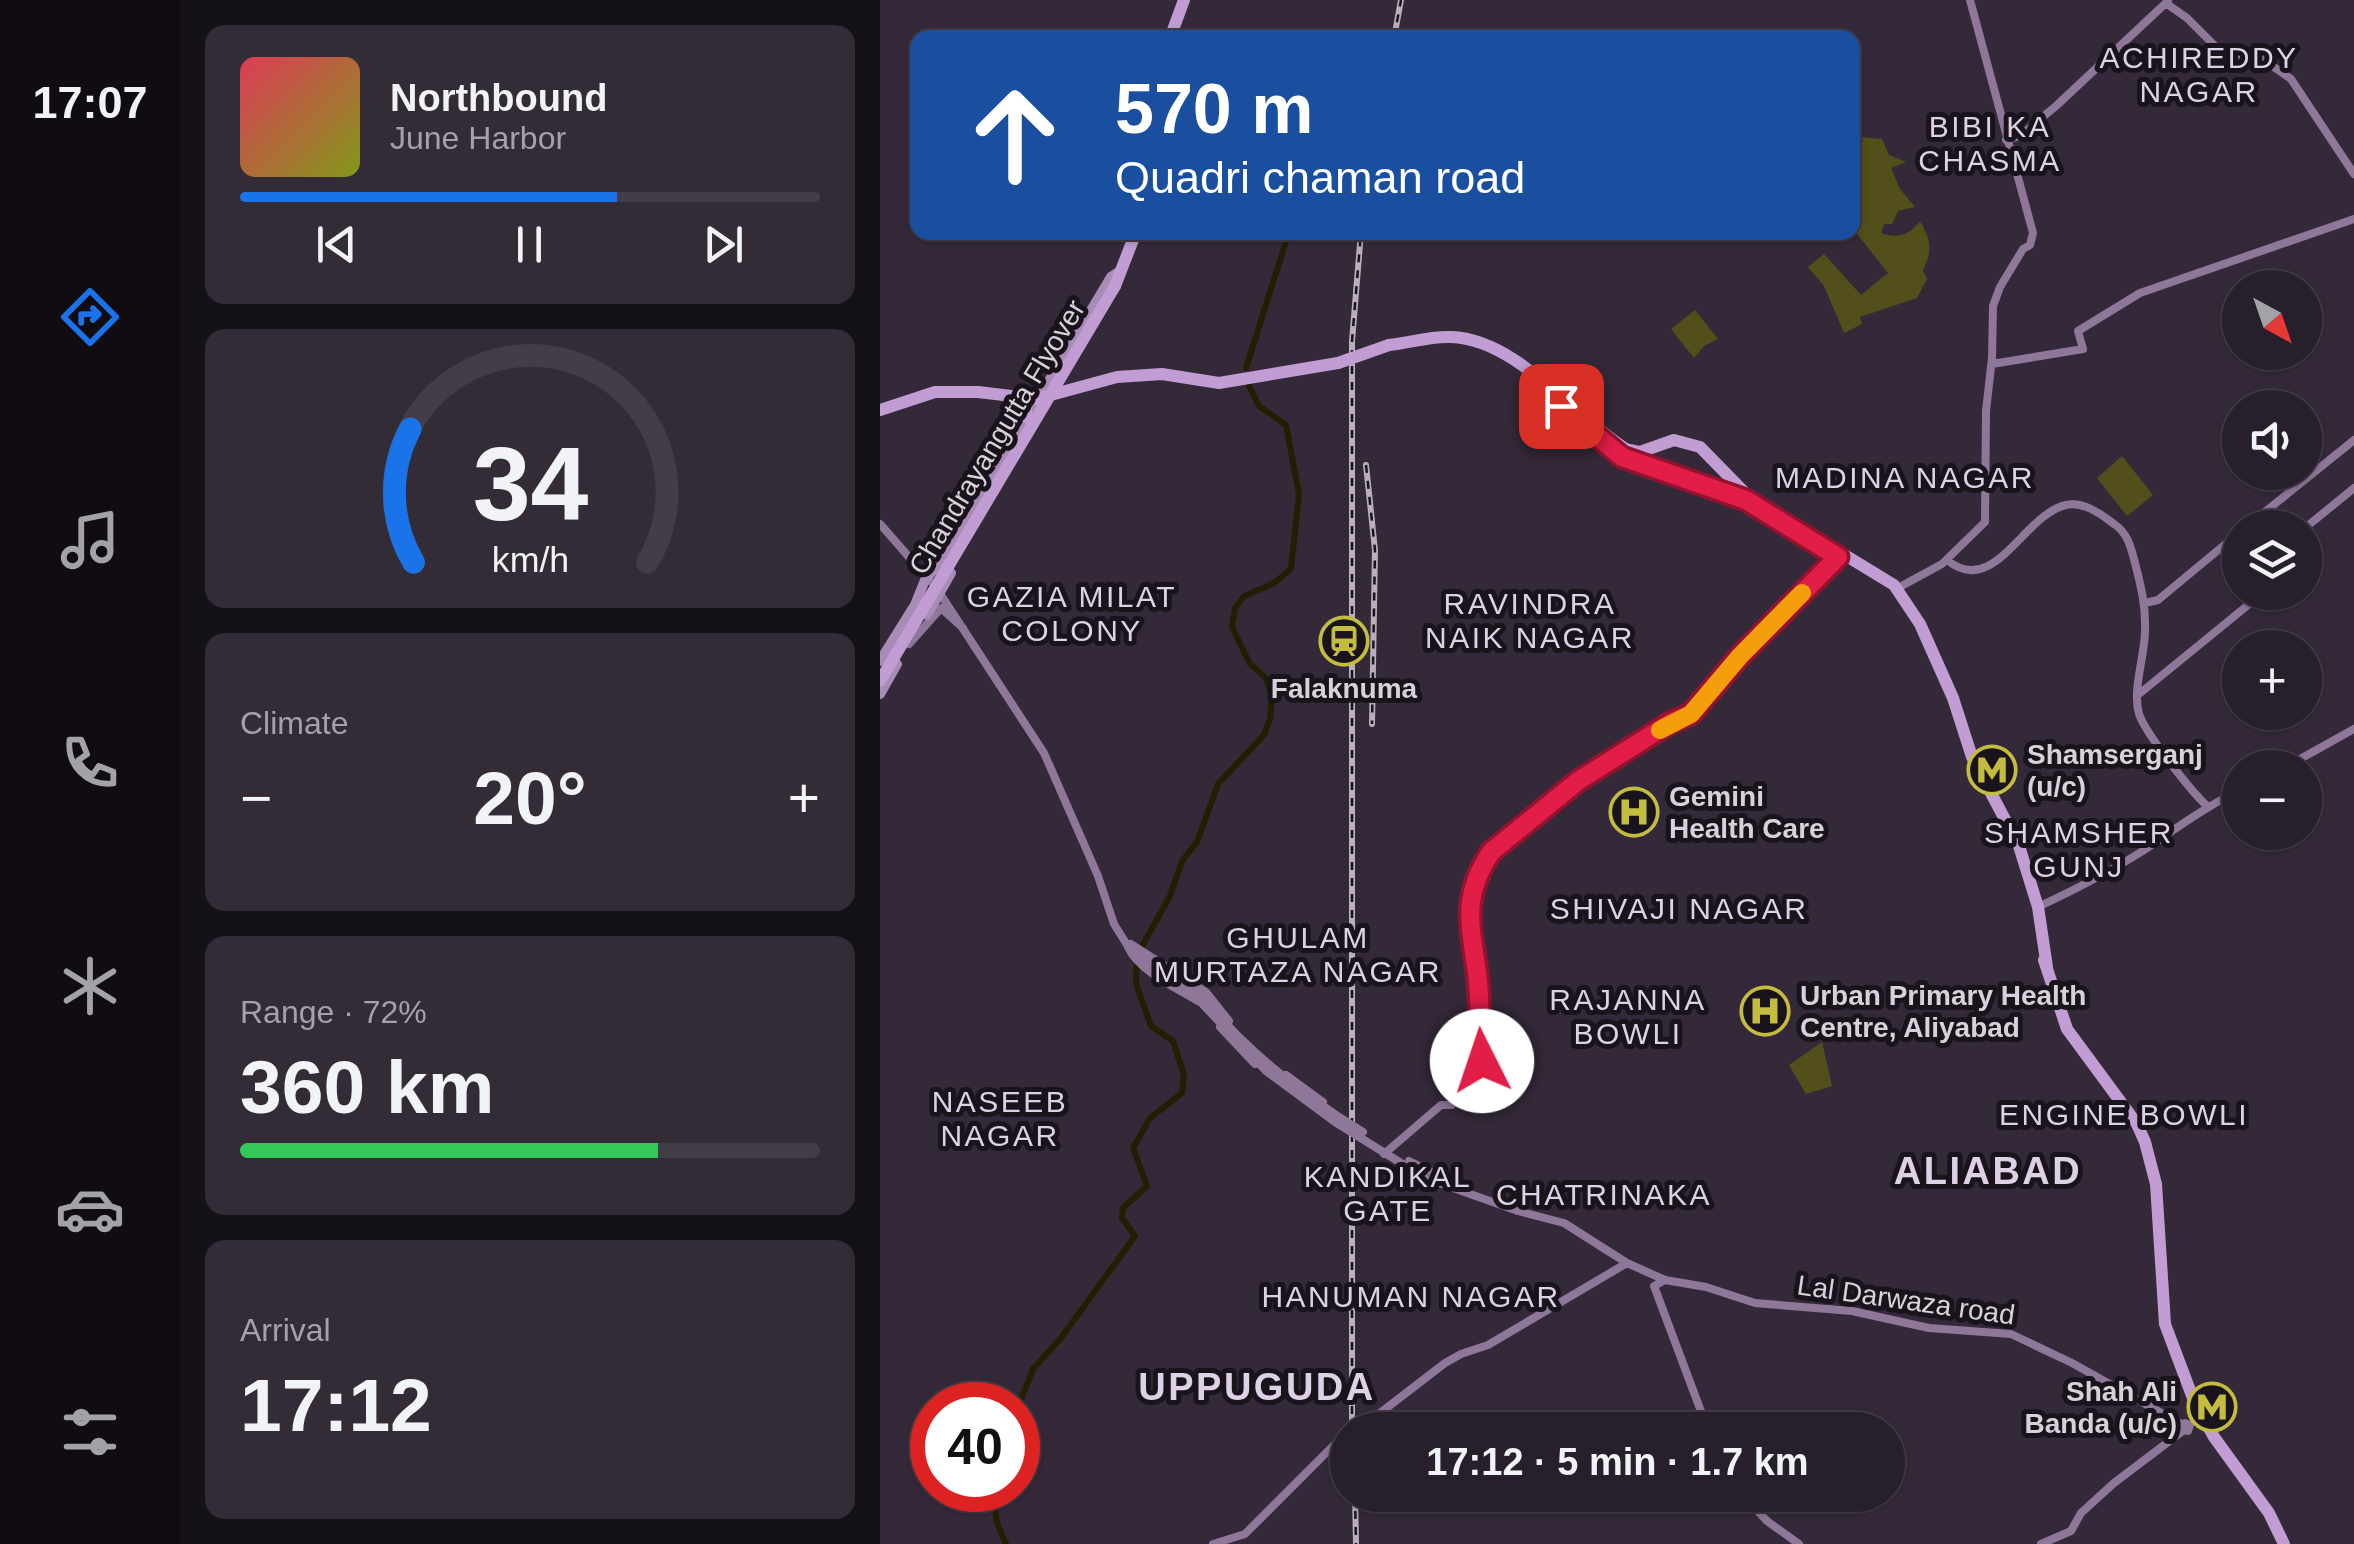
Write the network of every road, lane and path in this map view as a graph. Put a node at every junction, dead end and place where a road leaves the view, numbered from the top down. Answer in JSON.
{"nodes":[{"id":1,"x":1181,"y":0,"type":"edge"},
{"id":2,"x":1970,"y":0,"type":"edge"},
{"id":3,"x":2168,"y":2,"type":"edge"},
{"id":4,"x":1171,"y":30,"type":"edge"},
{"id":5,"x":2006,"y":140,"type":"junction"},
{"id":6,"x":2354,"y":174,"type":"edge"},
{"id":7,"x":2354,"y":220,"type":"edge"},
{"id":8,"x":1131,"y":240,"type":"edge"},
{"id":9,"x":1117,"y":278,"type":"junction"},
{"id":10,"x":1480,"y":346,"type":"junction"},
{"id":11,"x":1992,"y":364,"type":"junction"},
{"id":12,"x":1072,"y":367,"type":"junction"},
{"id":13,"x":1188,"y":380,"type":"junction"},
{"id":14,"x":1085,"y":385,"type":"junction"},
{"id":15,"x":1040,"y":400,"type":"junction"},
{"id":16,"x":880,"y":410,"type":"edge"},
{"id":17,"x":2354,"y":440,"type":"edge"},
{"id":18,"x":1726,"y":486,"type":"junction"},
{"id":19,"x":2354,"y":488,"type":"edge"},
{"id":20,"x":2267,"y":510,"type":"edge"},
{"id":21,"x":2322,"y":514,"type":"edge"},
{"id":22,"x":880,"y":524,"type":"edge"},
{"id":23,"x":2222,"y":547,"type":"edge"},
{"id":24,"x":1840,"y":555,"type":"junction"},
{"id":25,"x":1947,"y":560,"type":"junction"},
{"id":26,"x":926,"y":577,"type":"junction"},
{"id":27,"x":1894,"y":590,"type":"junction"},
{"id":28,"x":940,"y":593,"type":"junction"},
{"id":29,"x":2145,"y":603,"type":"junction"},
{"id":30,"x":2242,"y":610,"type":"edge"},
{"id":31,"x":963,"y":628,"type":"junction"},
{"id":32,"x":894,"y":638,"type":"junction"},
{"id":33,"x":908,"y":646,"type":"junction"},
{"id":34,"x":880,"y":661,"type":"edge"},
{"id":35,"x":880,"y":670,"type":"edge"},
{"id":36,"x":880,"y":681,"type":"edge"},
{"id":37,"x":880,"y":694,"type":"edge"},
{"id":38,"x":2139,"y":694,"type":"junction"},
{"id":39,"x":2354,"y":729,"type":"edge"},
{"id":40,"x":2316,"y":750,"type":"edge"},
{"id":41,"x":2222,"y":798,"type":"edge"},
{"id":42,"x":2206,"y":806,"type":"junction"},
{"id":43,"x":2036,"y":908,"type":"junction"},
{"id":44,"x":1132,"y":948,"type":"junction"},
{"id":45,"x":1384,"y":1154,"type":"dead end"},
{"id":46,"x":1627,"y":1263,"type":"junction"},
{"id":47,"x":1664,"y":1280,"type":"junction"},
{"id":48,"x":1381,"y":1412,"type":"edge"},
{"id":49,"x":1701,"y":1412,"type":"edge"},
{"id":50,"x":2205,"y":1418,"type":"junction"},
{"id":51,"x":2185,"y":1427,"type":"junction"},
{"id":52,"x":1330,"y":1449,"type":"edge"},
{"id":53,"x":1758,"y":1512,"type":"edge"},
{"id":54,"x":2071,"y":1532,"type":"junction"},
{"id":55,"x":1213,"y":1544,"type":"edge"},
{"id":56,"x":1798,"y":1544,"type":"edge"},
{"id":57,"x":2042,"y":1544,"type":"edge"},
{"id":58,"x":2076,"y":1544,"type":"edge"},
{"id":59,"x":2286,"y":1544,"type":"edge"}],
"edges":[{"from":1,"to":4,"type":"highway"},
{"from":2,"to":5,"type":"street"},
{"from":3,"to":5,"type":"street"},
{"from":3,"to":6,"type":"street"},
{"from":5,"to":11,"type":"street"},
{"from":7,"to":11,"type":"street"},
{"from":8,"to":9,"type":"highway"},
{"from":9,"to":12,"type":"main road"},
{"from":9,"to":15,"type":"main road"},
{"from":9,"to":35,"type":"highway","name":"Chandrayangutta Flyover","bridge":true},
{"from":9,"to":36,"type":"highway","name":"Chandrayangutta Flyover","bridge":true},
{"from":10,"to":13,"type":"highway","bridge":true},
{"from":10,"to":18,"type":"highway"},
{"from":10,"to":18,"type":"highway"},
{"from":11,"to":25,"type":"street"},
{"from":12,"to":14,"type":"highway"},
{"from":12,"to":15,"type":"main road"},
{"from":13,"to":14,"type":"highway"},
{"from":13,"to":15,"type":"highway"},
{"from":14,"to":15,"type":"highway"},
{"from":15,"to":16,"type":"highway"},
{"from":15,"to":26,"type":"main road"},
{"from":15,"to":28,"type":"main road"},
{"from":17,"to":20,"type":"street"},
{"from":18,"to":24,"type":"highway"},
{"from":19,"to":21,"type":"street"},
{"from":22,"to":26,"type":"street"},
{"from":23,"to":29,"type":"street"},
{"from":24,"to":27,"type":"highway"},
{"from":24,"to":45,"type":"street"},
{"from":25,"to":27,"type":"street"},
{"from":25,"to":29,"type":"street"},
{"from":26,"to":28,"type":"street"},
{"from":26,"to":32,"type":"main road"},
{"from":27,"to":43,"type":"highway"},
{"from":28,"to":31,"type":"street"},
{"from":28,"to":33,"type":"main road"},
{"from":29,"to":38,"type":"street"},
{"from":30,"to":38,"type":"street"},
{"from":31,"to":33,"type":"street"},
{"from":31,"to":44,"type":"street"},
{"from":32,"to":33,"type":"main road"},
{"from":32,"to":34,"type":"main road"},
{"from":33,"to":37,"type":"main road"},
{"from":38,"to":42,"type":"street"},
{"from":39,"to":40,"type":"street"},
{"from":41,"to":42,"type":"street"},
{"from":42,"to":43,"type":"street"},
{"from":43,"to":50,"type":"highway"},
{"from":44,"to":44,"type":"street","bridge":true},
{"from":44,"to":46,"type":"street","name":"Lal Darwaza road","bridge":true},
{"from":46,"to":47,"type":"street","name":"Lal Darwaza road"},
{"from":46,"to":48,"type":"street"},
{"from":47,"to":49,"type":"street"},
{"from":47,"to":51,"type":"street","name":"Lal Darwaza road"},
{"from":50,"to":51,"type":"street"},
{"from":50,"to":59,"type":"highway"},
{"from":51,"to":54,"type":"street"},
{"from":52,"to":55,"type":"street"},
{"from":53,"to":56,"type":"street"},
{"from":54,"to":57,"type":"street"},
{"from":54,"to":58,"type":"street"}]}
